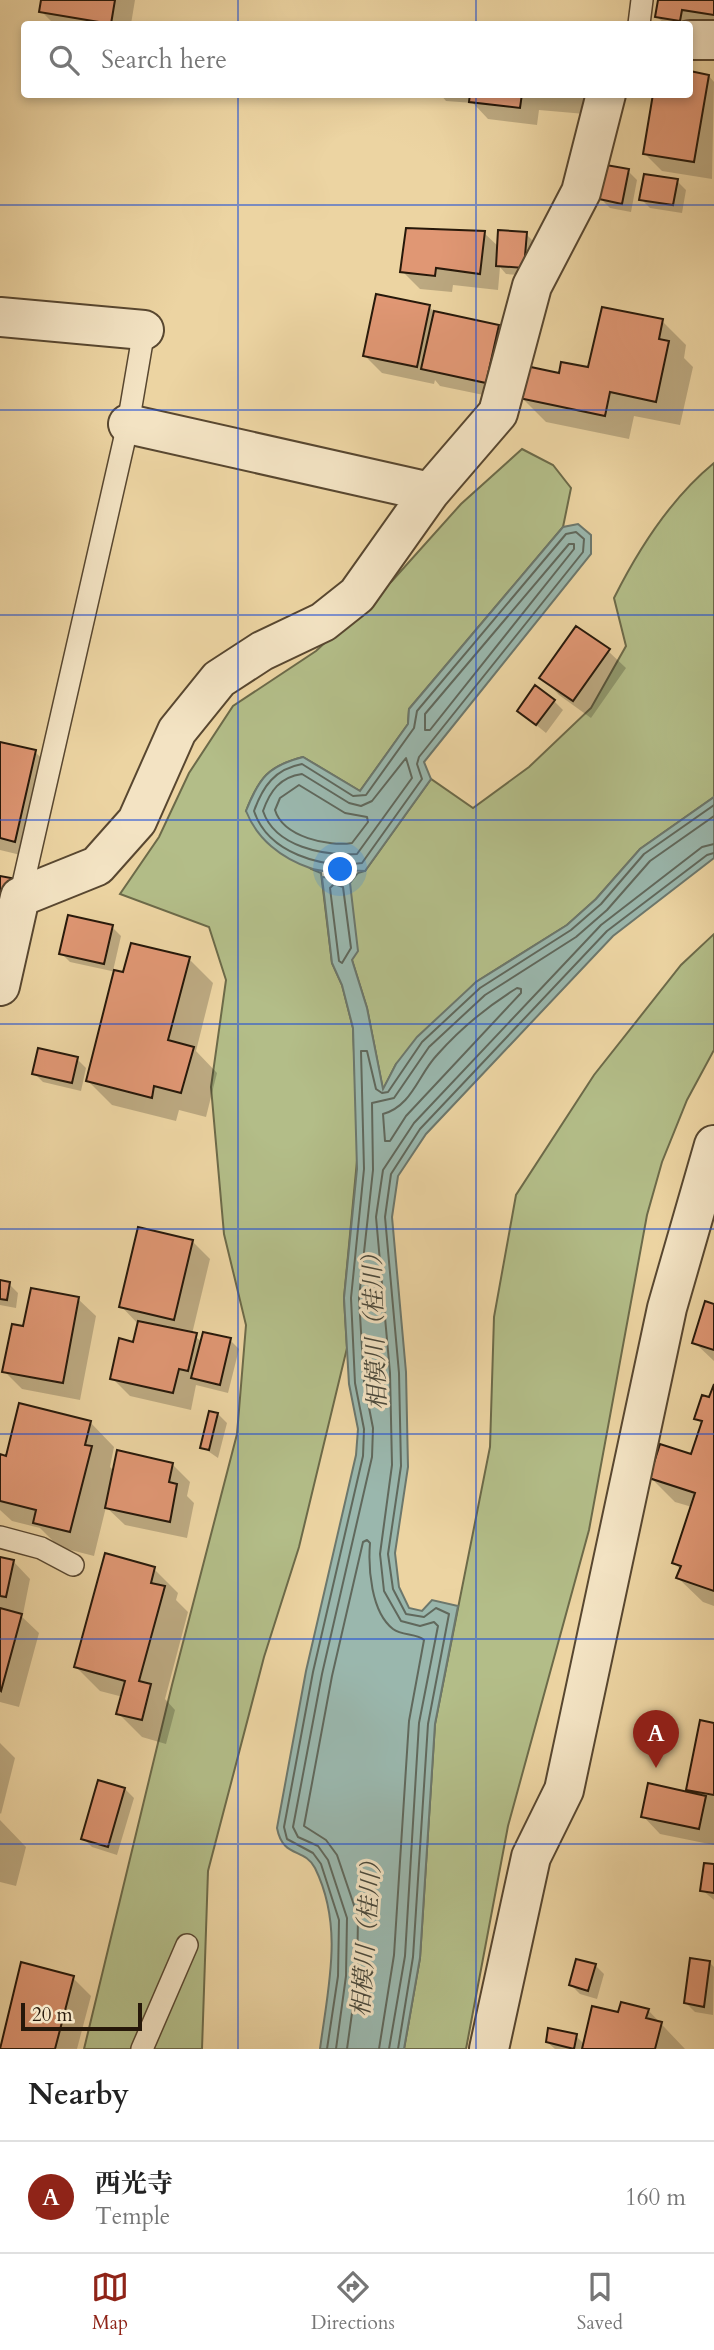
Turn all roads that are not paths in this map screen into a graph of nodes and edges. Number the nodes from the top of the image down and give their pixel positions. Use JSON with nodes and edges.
{"nodes":[{"id":1,"x":642,"y":0,"type":"edge"},
{"id":2,"x":639,"y":21,"type":"edge"},
{"id":3,"x":693,"y":40,"type":"edge"},
{"id":4,"x":714,"y":40,"type":"edge"},
{"id":5,"x":606,"y":98,"type":"edge"},
{"id":6,"x":0,"y":317,"type":"edge"},
{"id":7,"x":144,"y":330,"type":"joint"},
{"id":8,"x":128,"y":424,"type":"junction"},
{"id":9,"x":430,"y":492,"type":"junction"},
{"id":10,"x":20,"y":897,"type":"junction"},
{"id":11,"x":0,"y":986,"type":"edge"},
{"id":12,"x":714,"y":1145,"type":"edge"},
{"id":13,"x":708,"y":1189,"type":"edge"},
{"id":14,"x":0,"y":1537,"type":"edge"},
{"id":15,"x":73,"y":1565,"type":"dead end"},
{"id":16,"x":187,"y":1945,"type":"dead end"},
{"id":17,"x":142,"y":2049,"type":"edge"},
{"id":18,"x":489,"y":2049,"type":"edge"}],
"edges":[{"from":1,"to":2,"type":"lane"},
{"from":3,"to":4,"type":"street"},
{"from":5,"to":9,"type":"street"},
{"from":6,"to":7,"type":"street"},
{"from":7,"to":8,"type":"lane"},
{"from":8,"to":9,"type":"street"},
{"from":8,"to":10,"type":"lane"},
{"from":9,"to":10,"type":"street"},
{"from":10,"to":11,"type":"street"},
{"from":12,"to":13,"type":"street"},
{"from":13,"to":18,"type":"street"},
{"from":14,"to":15,"type":"lane"},
{"from":16,"to":17,"type":"lane"}]}
